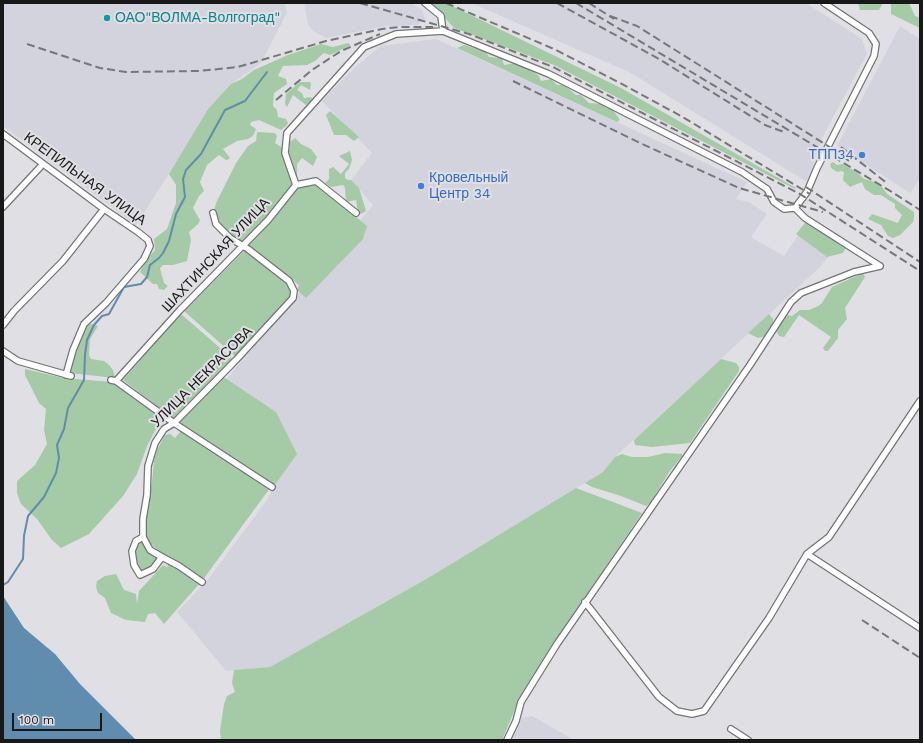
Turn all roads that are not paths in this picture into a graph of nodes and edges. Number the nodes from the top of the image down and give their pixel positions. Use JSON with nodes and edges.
{"nodes":[{"id":1,"x":425,"y":3,"type":"edge"},
{"id":2,"x":824,"y":3,"type":"edge"},
{"id":3,"x":443,"y":32,"type":"junction"},
{"id":4,"x":3,"y":134,"type":"edge"},
{"id":5,"x":44,"y":164,"type":"junction"},
{"id":6,"x":296,"y":185,"type":"junction"},
{"id":7,"x":3,"y":207,"type":"edge"},
{"id":8,"x":795,"y":208,"type":"junction"},
{"id":9,"x":104,"y":209,"type":"junction"},
{"id":10,"x":213,"y":213,"type":"dead end"},
{"id":11,"x":356,"y":213,"type":"dead end"},
{"id":12,"x":242,"y":246,"type":"junction"},
{"id":13,"x":3,"y":325,"type":"edge"},
{"id":14,"x":3,"y":350,"type":"edge"},
{"id":15,"x":920,"y":402,"type":"edge"},
{"id":16,"x":174,"y":423,"type":"junction"},
{"id":17,"x":272,"y":487,"type":"dead end"},
{"id":18,"x":143,"y":537,"type":"junction"},
{"id":19,"x":807,"y":554,"type":"junction"},
{"id":20,"x":162,"y":558,"type":"junction"},
{"id":21,"x":202,"y":582,"type":"dead end"},
{"id":22,"x":585,"y":602,"type":"junction"},
{"id":23,"x":920,"y":628,"type":"edge"},
{"id":24,"x":731,"y":729,"type":"dead end"},
{"id":25,"x":507,"y":740,"type":"edge"},
{"id":26,"x":748,"y":740,"type":"edge"}],
"edges":[{"from":1,"to":3,"type":"street"},
{"from":2,"to":8,"type":"street"},
{"from":3,"to":6,"type":"street"},
{"from":3,"to":8,"type":"street"},
{"from":4,"to":5,"type":"street","name":"КРЕПИЛЬНАЯ УЛИЦА"},
{"from":5,"to":7,"type":"street"},
{"from":5,"to":9,"type":"street","name":"КРЕПИЛЬНАЯ УЛИЦА"},
{"from":6,"to":11,"type":"street"},
{"from":6,"to":12,"type":"street","name":"ШАХТИНСКАЯ УЛИЦА"},
{"from":8,"to":22,"type":"street"},
{"from":9,"to":13,"type":"street"},
{"from":9,"to":14,"type":"street","name":"КРЕПИЛЬНАЯ УЛИЦА"},
{"from":10,"to":12,"type":"street"},
{"from":12,"to":16,"type":"street","name":"УЛИЦА НЕКРАСОВА"},
{"from":12,"to":16,"type":"street","name":"ШАХТИНСКАЯ УЛИЦА"},
{"from":15,"to":19,"type":"street"},
{"from":16,"to":17,"type":"street"},
{"from":16,"to":18,"type":"street","name":"УЛИЦА НЕКРАСОВА"},
{"from":18,"to":20,"type":"street"},
{"from":18,"to":20,"type":"street"},
{"from":19,"to":22,"type":"street"},
{"from":19,"to":23,"type":"street"},
{"from":20,"to":21,"type":"street"},
{"from":22,"to":25,"type":"street"},
{"from":24,"to":26,"type":"street"}]}
